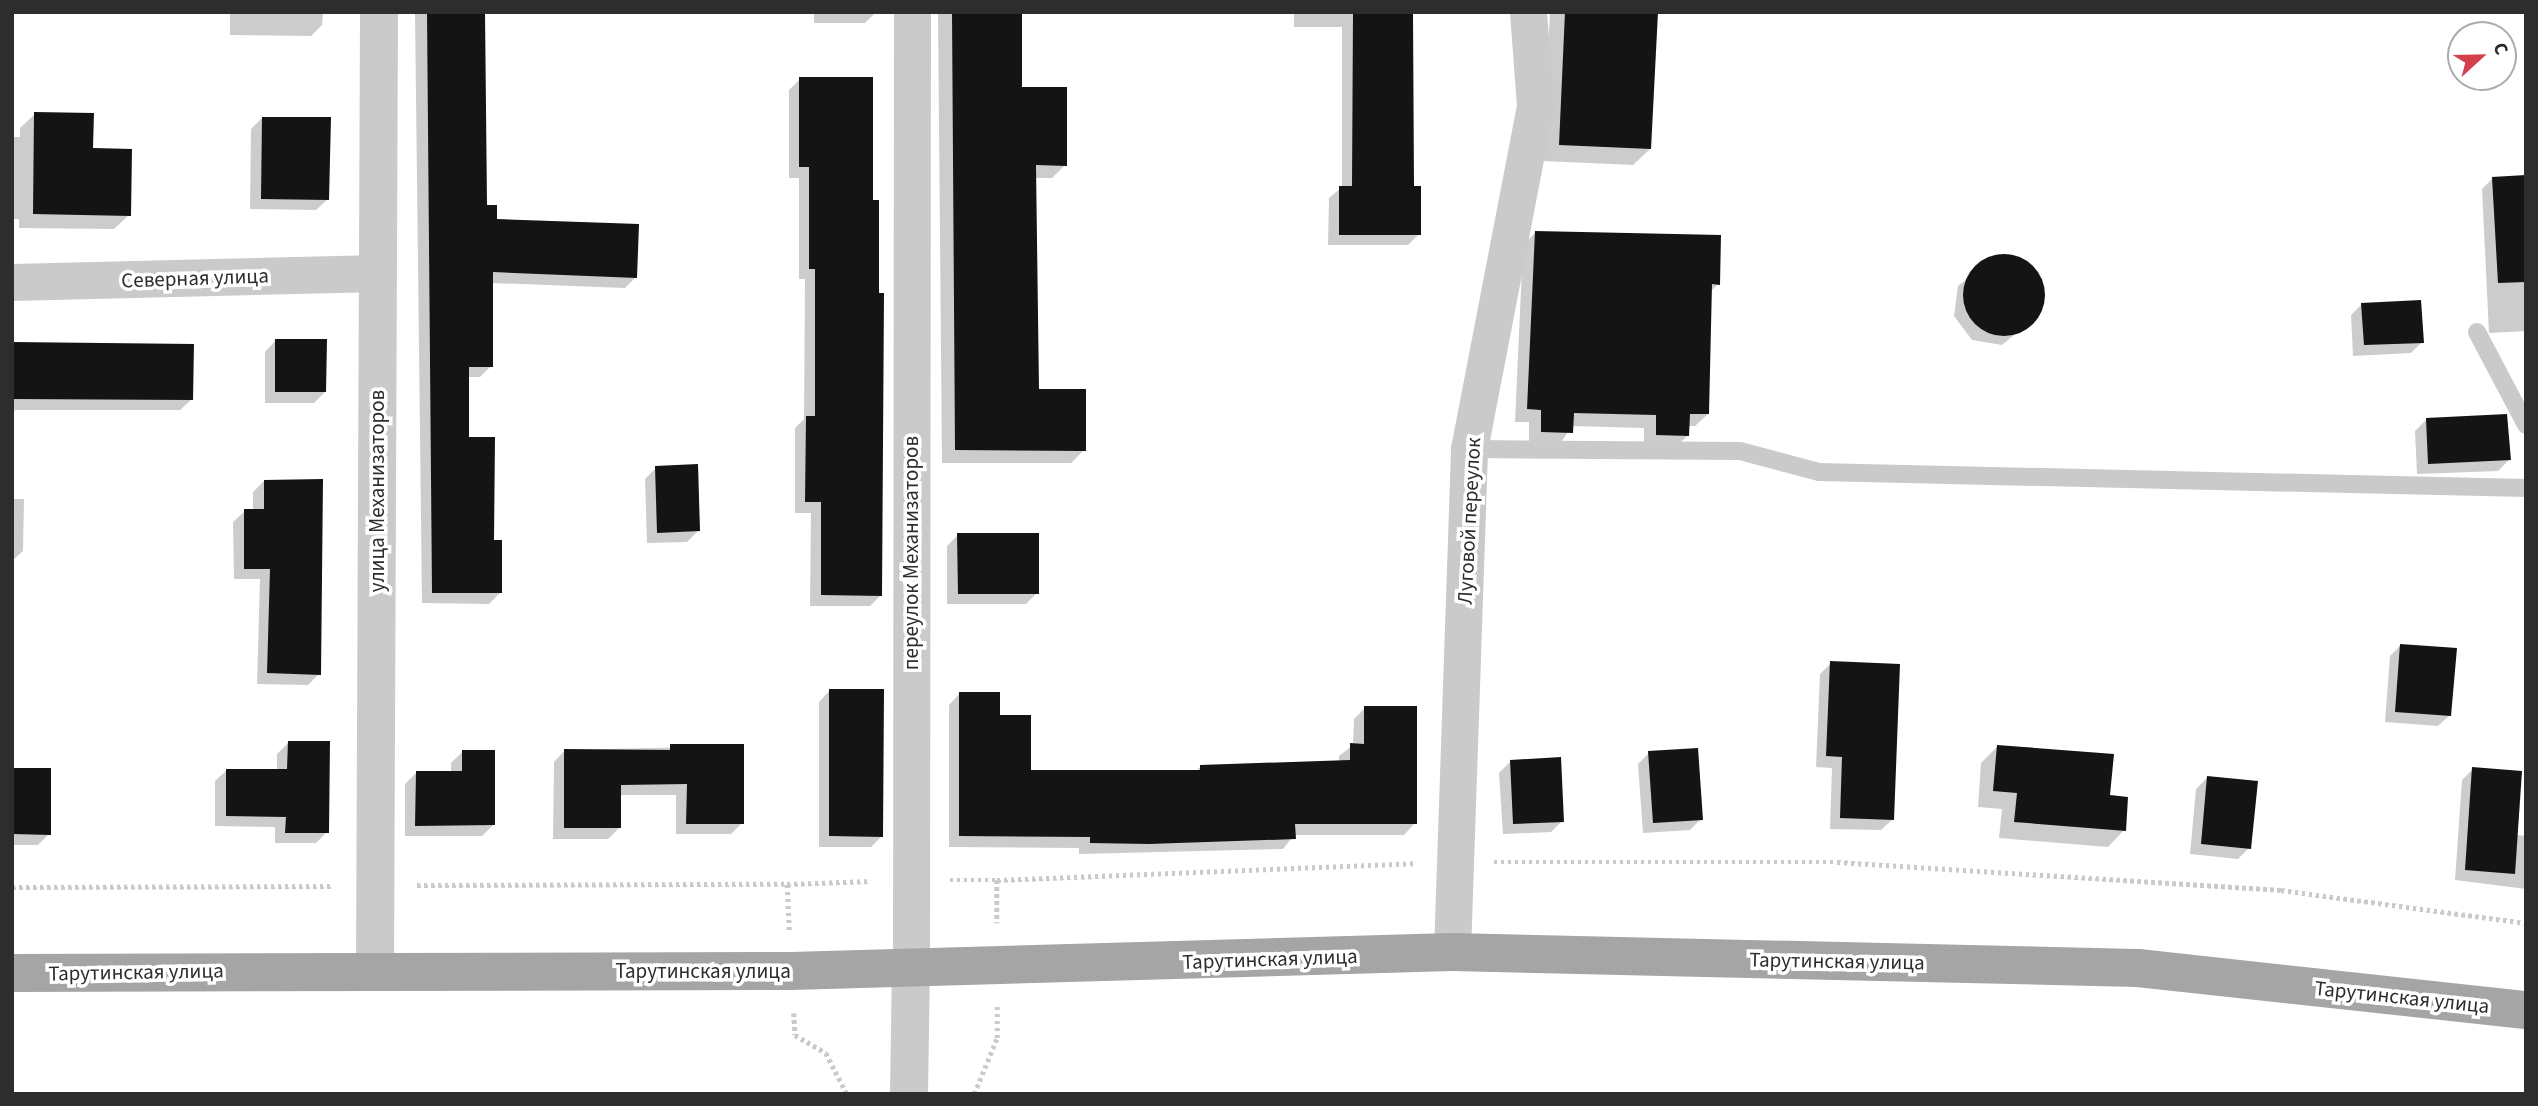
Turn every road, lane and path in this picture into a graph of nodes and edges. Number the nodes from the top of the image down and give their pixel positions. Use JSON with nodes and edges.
{"nodes":[{"id":1,"x":379,"y":12,"type":"edge"},
{"id":2,"x":912,"y":12,"type":"edge"},
{"id":3,"x":1528,"y":12,"type":"edge"},
{"id":4,"x":378,"y":273,"type":"junction"},
{"id":5,"x":12,"y":282,"type":"edge"},
{"id":6,"x":2477,"y":332,"type":"dead end"},
{"id":7,"x":2526,"y":425,"type":"edge"},
{"id":8,"x":1469,"y":449,"type":"junction"},
{"id":9,"x":2526,"y":488,"type":"edge"},
{"id":10,"x":1455,"y":862,"type":"junction"},
{"id":11,"x":996,"y":880,"type":"dead end"},
{"id":12,"x":2526,"y":923,"type":"edge"},
{"id":13,"x":1452,"y":952,"type":"junction"},
{"id":14,"x":911,"y":966,"type":"junction"},
{"id":15,"x":375,"y":970,"type":"junction"},
{"id":16,"x":12,"y":973,"type":"edge"},
{"id":17,"x":2526,"y":1010,"type":"edge"},
{"id":18,"x":909,"y":1094,"type":"edge"}],
"edges":[{"from":1,"to":4,"type":"street","name":"улица Механизаторов"},
{"from":2,"to":14,"type":"street","name":"переулок Механизаторов"},
{"from":3,"to":8,"type":"street","name":"Луговой переулок"},
{"from":4,"to":5,"type":"street","name":"Северная улица"},
{"from":4,"to":15,"type":"street","name":"улица Механизаторов"},
{"from":6,"to":7,"type":"lane"},
{"from":8,"to":9,"type":"lane"},
{"from":8,"to":10,"type":"street","name":"Луговой переулок"},
{"from":10,"to":11,"type":"path"},
{"from":10,"to":12,"type":"path"},
{"from":10,"to":13,"type":"street","name":"Луговой переулок"},
{"from":13,"to":14,"type":"main road","name":"Тарутинская улица"},
{"from":13,"to":17,"type":"main road","name":"Тарутинская улица"},
{"from":14,"to":15,"type":"main road","name":"Тарутинская улица"},
{"from":14,"to":18,"type":"street","name":"переулок Механизаторов"},
{"from":15,"to":16,"type":"main road","name":"Тарутинская улица"}]}
